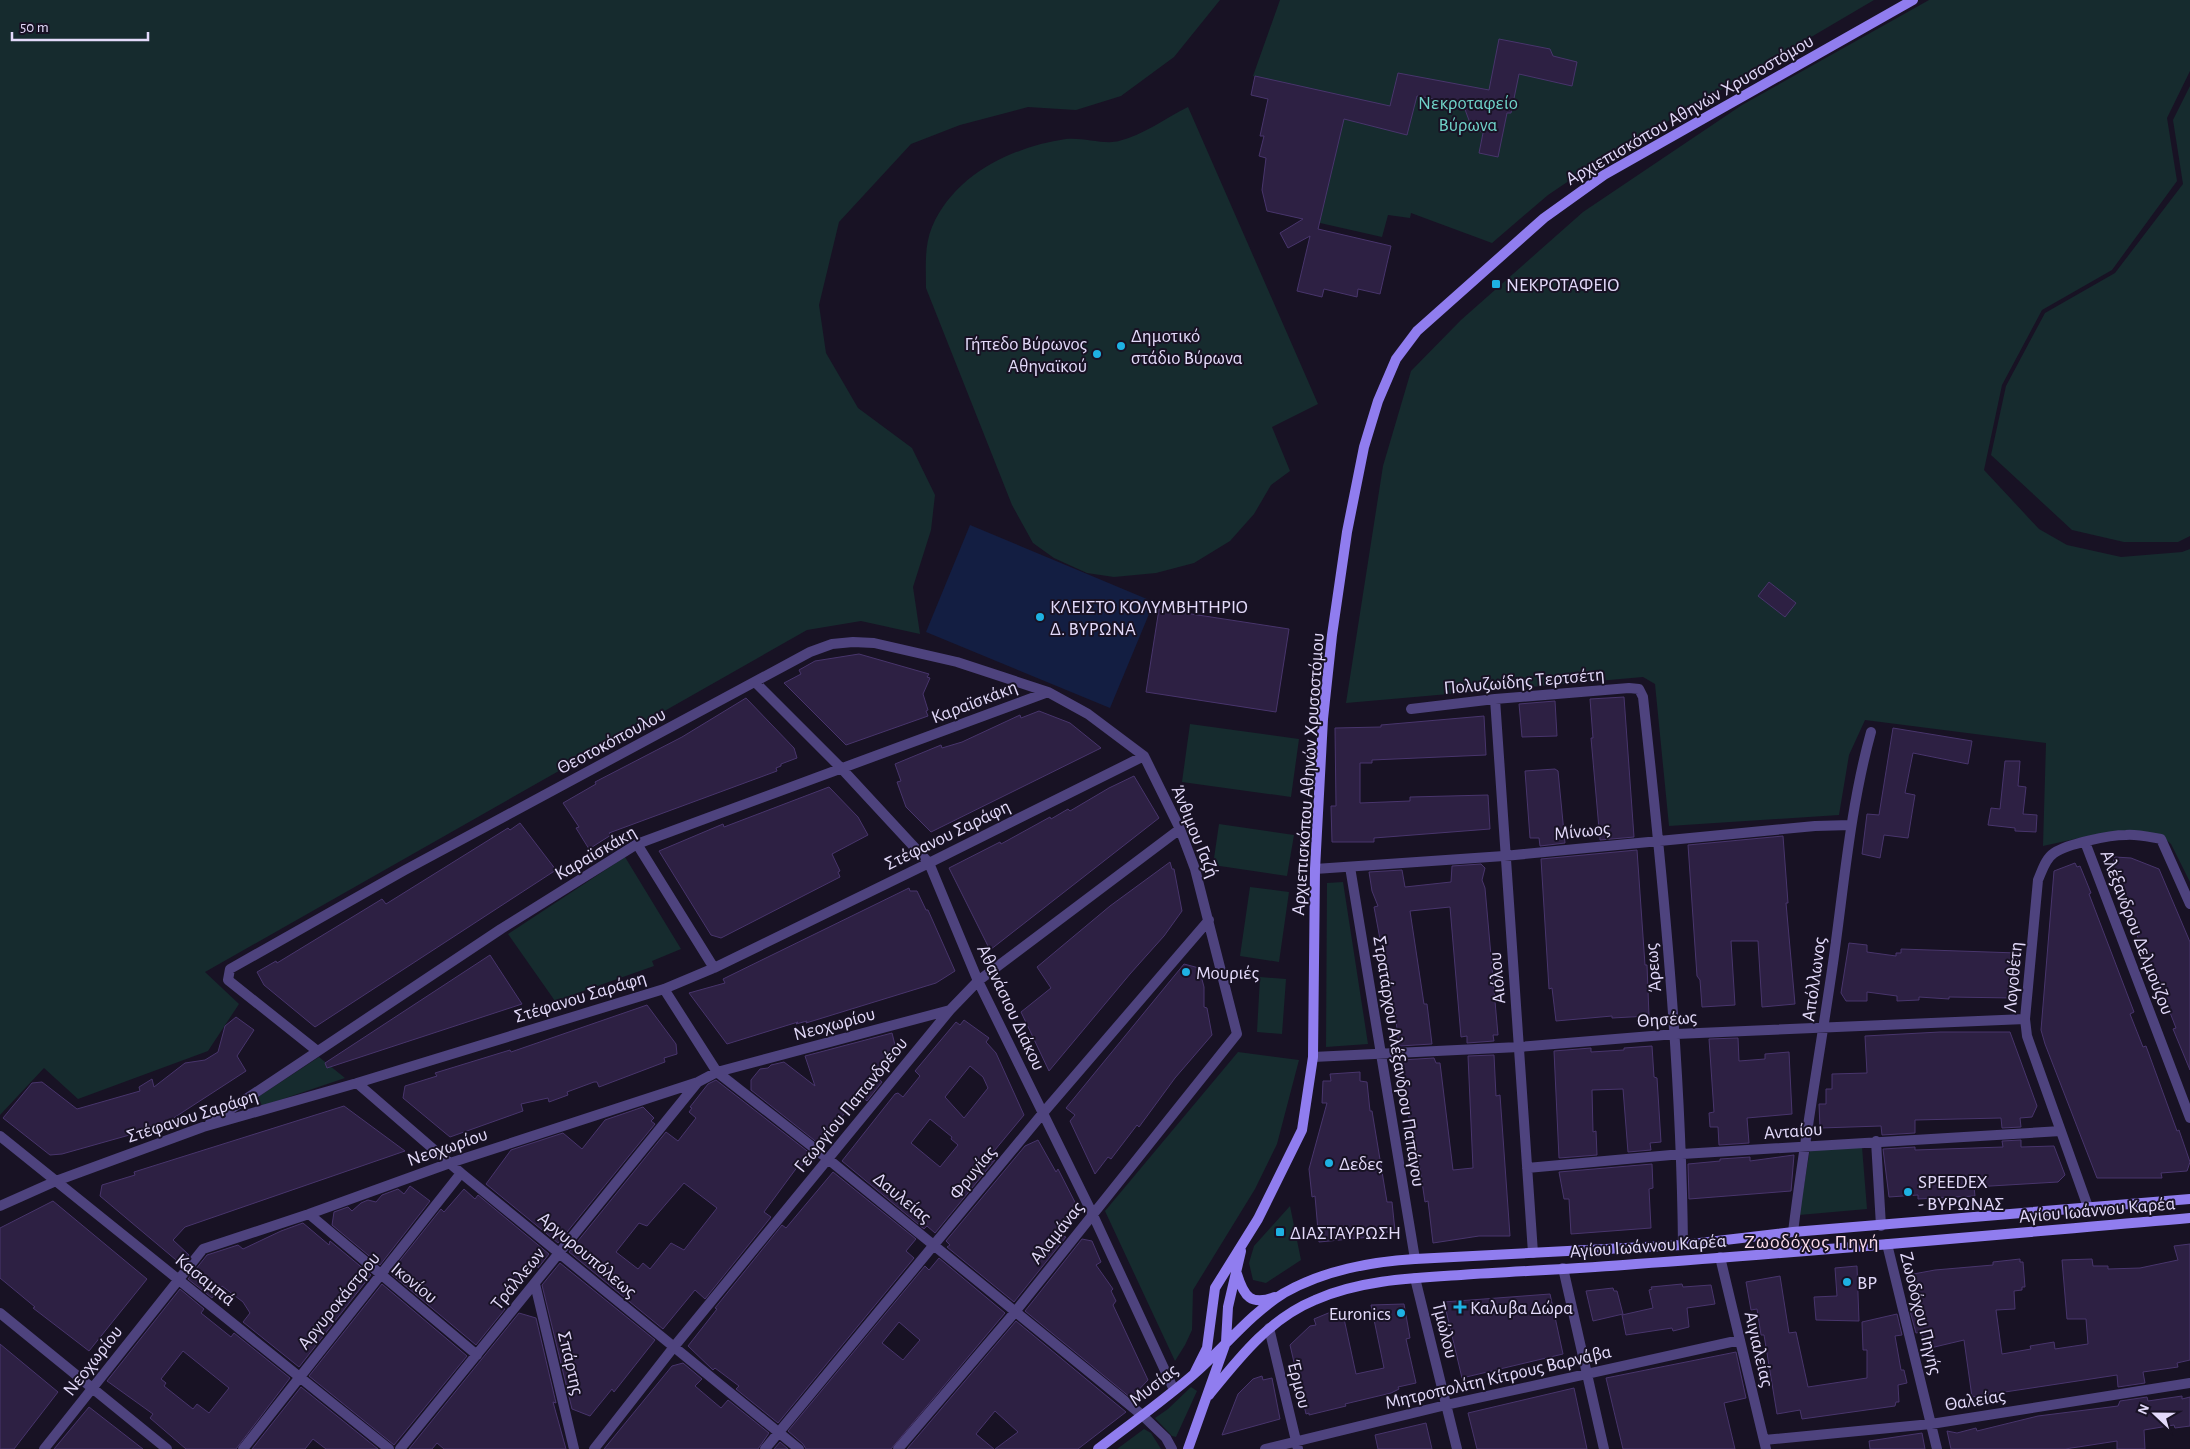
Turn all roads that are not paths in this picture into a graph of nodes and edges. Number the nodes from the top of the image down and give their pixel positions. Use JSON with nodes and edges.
{"nodes":[{"id":1,"x":1913,"y":0,"type":"edge"},
{"id":2,"x":756,"y":683,"type":"junction"},
{"id":3,"x":1639,"y":689,"type":"joint"},
{"id":4,"x":1048,"y":692,"type":"junction"},
{"id":5,"x":1495,"y":699,"type":"junction"},
{"id":6,"x":1411,"y":710,"type":"dead end"},
{"id":7,"x":1871,"y":732,"type":"dead end"},
{"id":8,"x":1144,"y":756,"type":"junction"},
{"id":9,"x":842,"y":769,"type":"junction"},
{"id":10,"x":1851,"y":825,"type":"junction"},
{"id":11,"x":1180,"y":829,"type":"junction"},
{"id":12,"x":1658,"y":840,"type":"junction"},
{"id":13,"x":2085,"y":842,"type":"junction"},
{"id":14,"x":637,"y":844,"type":"junction"},
{"id":15,"x":1504,"y":856,"type":"junction"},
{"id":16,"x":929,"y":863,"type":"junction"},
{"id":17,"x":1350,"y":868,"type":"junction"},
{"id":18,"x":1315,"y":869,"type":"junction"},
{"id":19,"x":2190,"y":904,"type":"edge"},
{"id":20,"x":1209,"y":920,"type":"junction"},
{"id":21,"x":714,"y":968,"type":"junction"},
{"id":22,"x":978,"y":981,"type":"junction"},
{"id":23,"x":664,"y":988,"type":"junction"},
{"id":24,"x":950,"y":1010,"type":"junction"},
{"id":25,"x":2025,"y":1019,"type":"junction"},
{"id":26,"x":1823,"y":1028,"type":"junction"},
{"id":27,"x":1237,"y":1034,"type":"joint"},
{"id":28,"x":1676,"y":1034,"type":"junction"},
{"id":29,"x":1519,"y":1047,"type":"junction"},
{"id":30,"x":316,"y":1050,"type":"junction"},
{"id":31,"x":1380,"y":1055,"type":"junction"},
{"id":32,"x":1313,"y":1057,"type":"junction"},
{"id":33,"x":718,"y":1072,"type":"junction"},
{"id":34,"x":698,"y":1082,"type":"junction"},
{"id":35,"x":357,"y":1083,"type":"junction"},
{"id":36,"x":1043,"y":1113,"type":"junction"},
{"id":37,"x":2190,"y":1118,"type":"edge"},
{"id":38,"x":203,"y":1127,"type":"junction"},
{"id":39,"x":2061,"y":1131,"type":"junction"},
{"id":40,"x":0,"y":1136,"type":"edge"},
{"id":41,"x":1876,"y":1141,"type":"junction"},
{"id":42,"x":1804,"y":1147,"type":"junction"},
{"id":43,"x":1682,"y":1154,"type":"junction"},
{"id":44,"x":828,"y":1159,"type":"junction"},
{"id":45,"x":450,"y":1163,"type":"junction"},
{"id":46,"x":1527,"y":1168,"type":"junction"},
{"id":47,"x":461,"y":1173,"type":"junction"},
{"id":48,"x":56,"y":1181,"type":"junction"},
{"id":49,"x":2190,"y":1198,"type":"edge"},
{"id":50,"x":0,"y":1206,"type":"edge"},
{"id":51,"x":2088,"y":1207,"type":"junction"},
{"id":52,"x":309,"y":1214,"type":"junction"},
{"id":53,"x":1093,"y":1216,"type":"junction"},
{"id":54,"x":2190,"y":1218,"type":"edge"},
{"id":55,"x":1881,"y":1226,"type":"junction"},
{"id":56,"x":1793,"y":1232,"type":"junction"},
{"id":57,"x":1888,"y":1244,"type":"junction"},
{"id":58,"x":934,"y":1245,"type":"junction"},
{"id":59,"x":1683,"y":1245,"type":"junction"},
{"id":60,"x":1242,"y":1247,"type":"junction"},
{"id":61,"x":560,"y":1253,"type":"junction"},
{"id":62,"x":1533,"y":1253,"type":"junction"},
{"id":63,"x":1720,"y":1257,"type":"junction"},
{"id":64,"x":1416,"y":1259,"type":"junction"},
{"id":65,"x":1563,"y":1268,"type":"junction"},
{"id":66,"x":1237,"y":1274,"type":"junction"},
{"id":67,"x":380,"y":1275,"type":"junction"},
{"id":68,"x":1415,"y":1278,"type":"junction"},
{"id":69,"x":178,"y":1279,"type":"junction"},
{"id":70,"x":535,"y":1284,"type":"junction"},
{"id":71,"x":1283,"y":1294,"type":"junction"},
{"id":72,"x":1015,"y":1312,"type":"junction"},
{"id":73,"x":0,"y":1313,"type":"edge"},
{"id":74,"x":1269,"y":1328,"type":"junction"},
{"id":75,"x":1740,"y":1340,"type":"junction"},
{"id":76,"x":1226,"y":1342,"type":"junction"},
{"id":77,"x":673,"y":1348,"type":"junction"},
{"id":78,"x":477,"y":1355,"type":"junction"},
{"id":79,"x":1194,"y":1374,"type":"junction"},
{"id":80,"x":1586,"y":1374,"type":"junction"},
{"id":81,"x":299,"y":1376,"type":"junction"},
{"id":82,"x":2190,"y":1383,"type":"edge"},
{"id":83,"x":92,"y":1389,"type":"junction"},
{"id":84,"x":1174,"y":1390,"type":"junction"},
{"id":85,"x":1209,"y":1395,"type":"junction"},
{"id":86,"x":1446,"y":1405,"type":"junction"},
{"id":87,"x":1142,"y":1415,"type":"junction"},
{"id":88,"x":1931,"y":1424,"type":"junction"},
{"id":89,"x":779,"y":1433,"type":"junction"},
{"id":90,"x":1297,"y":1445,"type":"edge"},
{"id":91,"x":1765,"y":1445,"type":"edge"},
{"id":92,"x":44,"y":1449,"type":"edge"},
{"id":93,"x":167,"y":1449,"type":"edge"},
{"id":94,"x":243,"y":1449,"type":"edge"},
{"id":95,"x":389,"y":1449,"type":"edge"},
{"id":96,"x":400,"y":1449,"type":"edge"},
{"id":97,"x":574,"y":1449,"type":"edge"},
{"id":98,"x":594,"y":1449,"type":"edge"},
{"id":99,"x":766,"y":1449,"type":"edge"},
{"id":100,"x":799,"y":1449,"type":"edge"},
{"id":101,"x":898,"y":1449,"type":"edge"},
{"id":102,"x":1098,"y":1449,"type":"edge"},
{"id":103,"x":1172,"y":1449,"type":"edge"},
{"id":104,"x":1188,"y":1449,"type":"edge"},
{"id":105,"x":1265,"y":1449,"type":"edge"},
{"id":106,"x":1457,"y":1449,"type":"edge"},
{"id":107,"x":1604,"y":1449,"type":"edge"},
{"id":108,"x":1937,"y":1449,"type":"edge"}],
"edges":[{"from":1,"to":18,"type":"street","name":"Αρχιεπισκόπου Αθηνών Χρυσοστόμου"},
{"from":2,"to":4,"type":"street","name":"Θεοτοκόπουλου"},
{"from":2,"to":9,"type":"street","name":"Αθανάσιου Διάκου"},
{"from":2,"to":30,"type":"street","name":"Θεοτοκόπουλου"},
{"from":3,"to":5,"type":"street","name":"Πολυζωίδης Τερτσέτη"},
{"from":3,"to":12,"type":"street","name":"Άρεως"},
{"from":4,"to":8,"type":"street","name":"Άνθιμου Γαζή"},
{"from":4,"to":9,"type":"street","name":"Καραϊσκάκη"},
{"from":5,"to":6,"type":"street","name":"Πολυζωίδης Τερτσέτη"},
{"from":5,"to":15,"type":"street","name":"Αιόλου"},
{"from":7,"to":10,"type":"street","name":"Απόλλωνος"},
{"from":8,"to":11,"type":"street","name":"Άνθιμου Γαζή"},
{"from":8,"to":16,"type":"street","name":"Στέφανου Σαράφη"},
{"from":9,"to":14,"type":"street","name":"Καραϊσκάκη"},
{"from":9,"to":16,"type":"street","name":"Αθανάσιου Διάκου"},
{"from":10,"to":12,"type":"street","name":"Μίνωος"},
{"from":10,"to":26,"type":"street","name":"Απόλλωνος"},
{"from":11,"to":20,"type":"street","name":"Άνθιμου Γαζή"},
{"from":11,"to":22,"type":"street","name":"Γεωργίου Παπανδρέου"},
{"from":12,"to":15,"type":"street","name":"Μίνωος"},
{"from":12,"to":28,"type":"street","name":"Άρεως"},
{"from":13,"to":19,"type":"street","name":"Λογοθέτη"},
{"from":13,"to":25,"type":"street","name":"Λογοθέτη"},
{"from":13,"to":37,"type":"street","name":"Αλέξανδρου Δελμούζου"},
{"from":14,"to":21,"type":"street"},
{"from":14,"to":30,"type":"street","name":"Καραϊσκάκη"},
{"from":15,"to":17,"type":"street","name":"Μίνωος"},
{"from":15,"to":29,"type":"street","name":"Αιόλου"},
{"from":16,"to":21,"type":"street","name":"Στέφανου Σαράφη"},
{"from":16,"to":22,"type":"street","name":"Αθανάσιου Διάκου"},
{"from":17,"to":18,"type":"street","name":"Μίνωος"},
{"from":17,"to":31,"type":"street","name":"Στρατάρχου Αλέξανδρου Παπάγου"},
{"from":18,"to":32,"type":"street","name":"Αρχιεπισκόπου Αθηνών Χρυσοστόμου"},
{"from":20,"to":27,"type":"street","name":"Άνθιμου Γαζή"},
{"from":20,"to":36,"type":"street","name":"Φρυγίας"},
{"from":21,"to":23,"type":"street","name":"Στέφανου Σαράφη"},
{"from":22,"to":24,"type":"street","name":"Γεωργίου Παπανδρέου"},
{"from":22,"to":36,"type":"street","name":"Αθανάσιου Διάκου"},
{"from":23,"to":33,"type":"street","name":"Δαυλείας"},
{"from":23,"to":35,"type":"street","name":"Στέφανου Σαράφη"},
{"from":24,"to":33,"type":"street","name":"Νεοχωρίου"},
{"from":24,"to":44,"type":"street","name":"Γεωργίου Παπανδρέου"},
{"from":25,"to":26,"type":"street","name":"Θησέως"},
{"from":25,"to":39,"type":"street","name":"Λογοθέτη"},
{"from":26,"to":28,"type":"street","name":"Θησέως"},
{"from":26,"to":42,"type":"street","name":"Απόλλωνος"},
{"from":27,"to":53,"type":"street","name":"Αλαμάνας"},
{"from":28,"to":29,"type":"street","name":"Θησέως"},
{"from":28,"to":43,"type":"street","name":"Άρεως"},
{"from":29,"to":31,"type":"street","name":"Θησέως"},
{"from":29,"to":46,"type":"street","name":"Αιόλου"},
{"from":30,"to":38,"type":"street","name":"Καραϊσκάκη"},
{"from":31,"to":32,"type":"street","name":"Θησέως"},
{"from":31,"to":64,"type":"street","name":"Στρατάρχου Αλέξανδρου Παπάγου"},
{"from":32,"to":60,"type":"street","name":"Αρχιεπισκόπου Αθηνών Χρυσοστόμου"},
{"from":33,"to":34,"type":"street","name":"Νεοχωρίου"},
{"from":33,"to":44,"type":"street","name":"Δαυλείας"},
{"from":34,"to":45,"type":"street","name":"Νεοχωρίου"},
{"from":34,"to":61,"type":"street","name":"Τράλλεων"},
{"from":35,"to":38,"type":"street","name":"Στέφανου Σαράφη"},
{"from":35,"to":45,"type":"street","name":"Αργυρουπόλεως"},
{"from":36,"to":53,"type":"street","name":"Αθανάσιου Διάκου"},
{"from":36,"to":58,"type":"street","name":"Φρυγίας"},
{"from":38,"to":48,"type":"street","name":"Στέφανου Σαράφη"},
{"from":39,"to":41,"type":"street","name":"Ανταίου"},
{"from":39,"to":51,"type":"street","name":"Λογοθέτη"},
{"from":40,"to":48,"type":"street","name":"Κασαμπά"},
{"from":41,"to":42,"type":"street","name":"Ανταίου"},
{"from":41,"to":55,"type":"street"},
{"from":42,"to":43,"type":"street","name":"Ανταίου"},
{"from":42,"to":56,"type":"street","name":"Απόλλωνος"},
{"from":43,"to":46,"type":"street","name":"Ανταίου"},
{"from":43,"to":59,"type":"street","name":"Άρεως"},
{"from":44,"to":58,"type":"street","name":"Δαυλείας"},
{"from":44,"to":77,"type":"street","name":"Γεωργίου Παπανδρέου"},
{"from":45,"to":47,"type":"street","name":"Αργυρουπόλεως"},
{"from":45,"to":52,"type":"street","name":"Νεοχωρίου"},
{"from":46,"to":62,"type":"street","name":"Αιόλου"},
{"from":47,"to":61,"type":"street","name":"Αργυρουπόλεως"},
{"from":47,"to":67,"type":"street","name":"Αργυροκάστρου"},
{"from":48,"to":50,"type":"street","name":"Στέφανου Σαράφη"},
{"from":48,"to":69,"type":"street","name":"Κασαμπά"},
{"from":49,"to":51,"type":"street","name":"Αγίου Ιωάννου Καρέα"},
{"from":51,"to":55,"type":"street","name":"Αγίου Ιωάννου Καρέα"},
{"from":52,"to":67,"type":"street","name":"Ικονίου"},
{"from":52,"to":69,"type":"street","name":"Νεοχωρίου"},
{"from":53,"to":72,"type":"street","name":"Αλαμάνας"},
{"from":53,"to":84,"type":"street","name":"Αθανάσιου Διάκου"},
{"from":54,"to":57,"type":"street","name":"Αγίου Ιωάννου Καρέα"},
{"from":55,"to":56,"type":"street","name":"Αγίου Ιωάννου Καρέα"},
{"from":56,"to":59,"type":"street","name":"Αγίου Ιωάννου Καρέα"},
{"from":57,"to":63,"type":"street","name":"Αγίου Ιωάννου Καρέα"},
{"from":57,"to":88,"type":"street","name":"Ζωοδόχου Πηγής"},
{"from":58,"to":72,"type":"street","name":"Δαυλείας"},
{"from":58,"to":89,"type":"street","name":"Φρυγίας"},
{"from":59,"to":62,"type":"street","name":"Αγίου Ιωάννου Καρέα"},
{"from":60,"to":66,"type":"street","name":"Αρχιεπισκόπου Αθηνών Χρυσοστόμου"},
{"from":60,"to":79,"type":"street","name":"Αρχιεπισκόπου Αθηνών Χρυσοστόμου"},
{"from":61,"to":70,"type":"street","name":"Τράλλεων"},
{"from":61,"to":77,"type":"street","name":"Αργυρουπόλεως"},
{"from":62,"to":64,"type":"street","name":"Αγίου Ιωάννου Καρέα"},
{"from":63,"to":65,"type":"street","name":"Αγίου Ιωάννου Καρέα"},
{"from":63,"to":75,"type":"street","name":"Αιγιαλείας"},
{"from":64,"to":71,"type":"street","name":"Αγίου Ιωάννου Καρέα"},
{"from":65,"to":68,"type":"street","name":"Αγίου Ιωάννου Καρέα"},
{"from":65,"to":80,"type":"street"},
{"from":66,"to":71,"type":"street"},
{"from":66,"to":76,"type":"street","name":"Αρχιεπισκόπου Αθηνών Χρυσοστόμου"},
{"from":67,"to":78,"type":"street","name":"Ικονίου"},
{"from":67,"to":81,"type":"street","name":"Αργυροκάστρου"},
{"from":68,"to":74,"type":"street","name":"Αγίου Ιωάννου Καρέα"},
{"from":68,"to":86,"type":"street","name":"Τμώλου"},
{"from":69,"to":81,"type":"street","name":"Κασαμπά"},
{"from":69,"to":83,"type":"street","name":"Νεοχωρίου"},
{"from":70,"to":78,"type":"street","name":"Τράλλεων"},
{"from":70,"to":97,"type":"street","name":"Σπάρτης"},
{"from":71,"to":76,"type":"street","name":"Αγίου Ιωάννου Καρέα"},
{"from":72,"to":87,"type":"street","name":"Δαυλείας"},
{"from":72,"to":101,"type":"street","name":"Αλαμάνας"},
{"from":73,"to":83,"type":"street"},
{"from":74,"to":85,"type":"street","name":"Αγίου Ιωάννου Καρέα"},
{"from":74,"to":90,"type":"street","name":"Έρμου"},
{"from":75,"to":80,"type":"street","name":"Μητροπολίτη Κίτρους Βαρνάβα"},
{"from":75,"to":91,"type":"street","name":"Αιγιαλείας"},
{"from":76,"to":79,"type":"street","name":"Μυσίας"},
{"from":76,"to":85,"type":"street","name":"Αρχιεπισκόπου Αθηνών Χρυσοστόμου"},
{"from":77,"to":89,"type":"street","name":"Αργυρουπόλεως"},
{"from":77,"to":98,"type":"street","name":"Γεωργίου Παπανδρέου"},
{"from":78,"to":96,"type":"street","name":"Τράλλεων"},
{"from":79,"to":84,"type":"street","name":"Μυσίας"},
{"from":80,"to":86,"type":"street","name":"Μητροπολίτη Κίτρους Βαρνάβα"},
{"from":80,"to":107,"type":"street"},
{"from":81,"to":94,"type":"street","name":"Αργυροκάστρου"},
{"from":81,"to":95,"type":"street","name":"Κασαμπά"},
{"from":82,"to":88,"type":"street","name":"Θαλείας"},
{"from":83,"to":92,"type":"street","name":"Νεοχωρίου"},
{"from":83,"to":93,"type":"street"},
{"from":84,"to":87,"type":"street","name":"Μυσίας"},
{"from":85,"to":104,"type":"street","name":"Αρχιεπισκόπου Αθηνών Χρυσοστόμου"},
{"from":86,"to":90,"type":"street","name":"Μητροπολίτη Κίτρους Βαρνάβα"},
{"from":86,"to":106,"type":"street","name":"Τμώλου"},
{"from":87,"to":102,"type":"street","name":"Μυσίας"},
{"from":87,"to":103,"type":"street","name":"Δαυλείας"},
{"from":88,"to":91,"type":"street","name":"Θαλείας"},
{"from":88,"to":108,"type":"street","name":"Ζωοδόχου Πηγής"},
{"from":89,"to":99,"type":"street","name":"Φρυγίας"},
{"from":89,"to":100,"type":"street","name":"Αργυρουπόλεως"},
{"from":90,"to":105,"type":"street","name":"Μητροπολίτη Κίτρους Βαρνάβα"}]}
